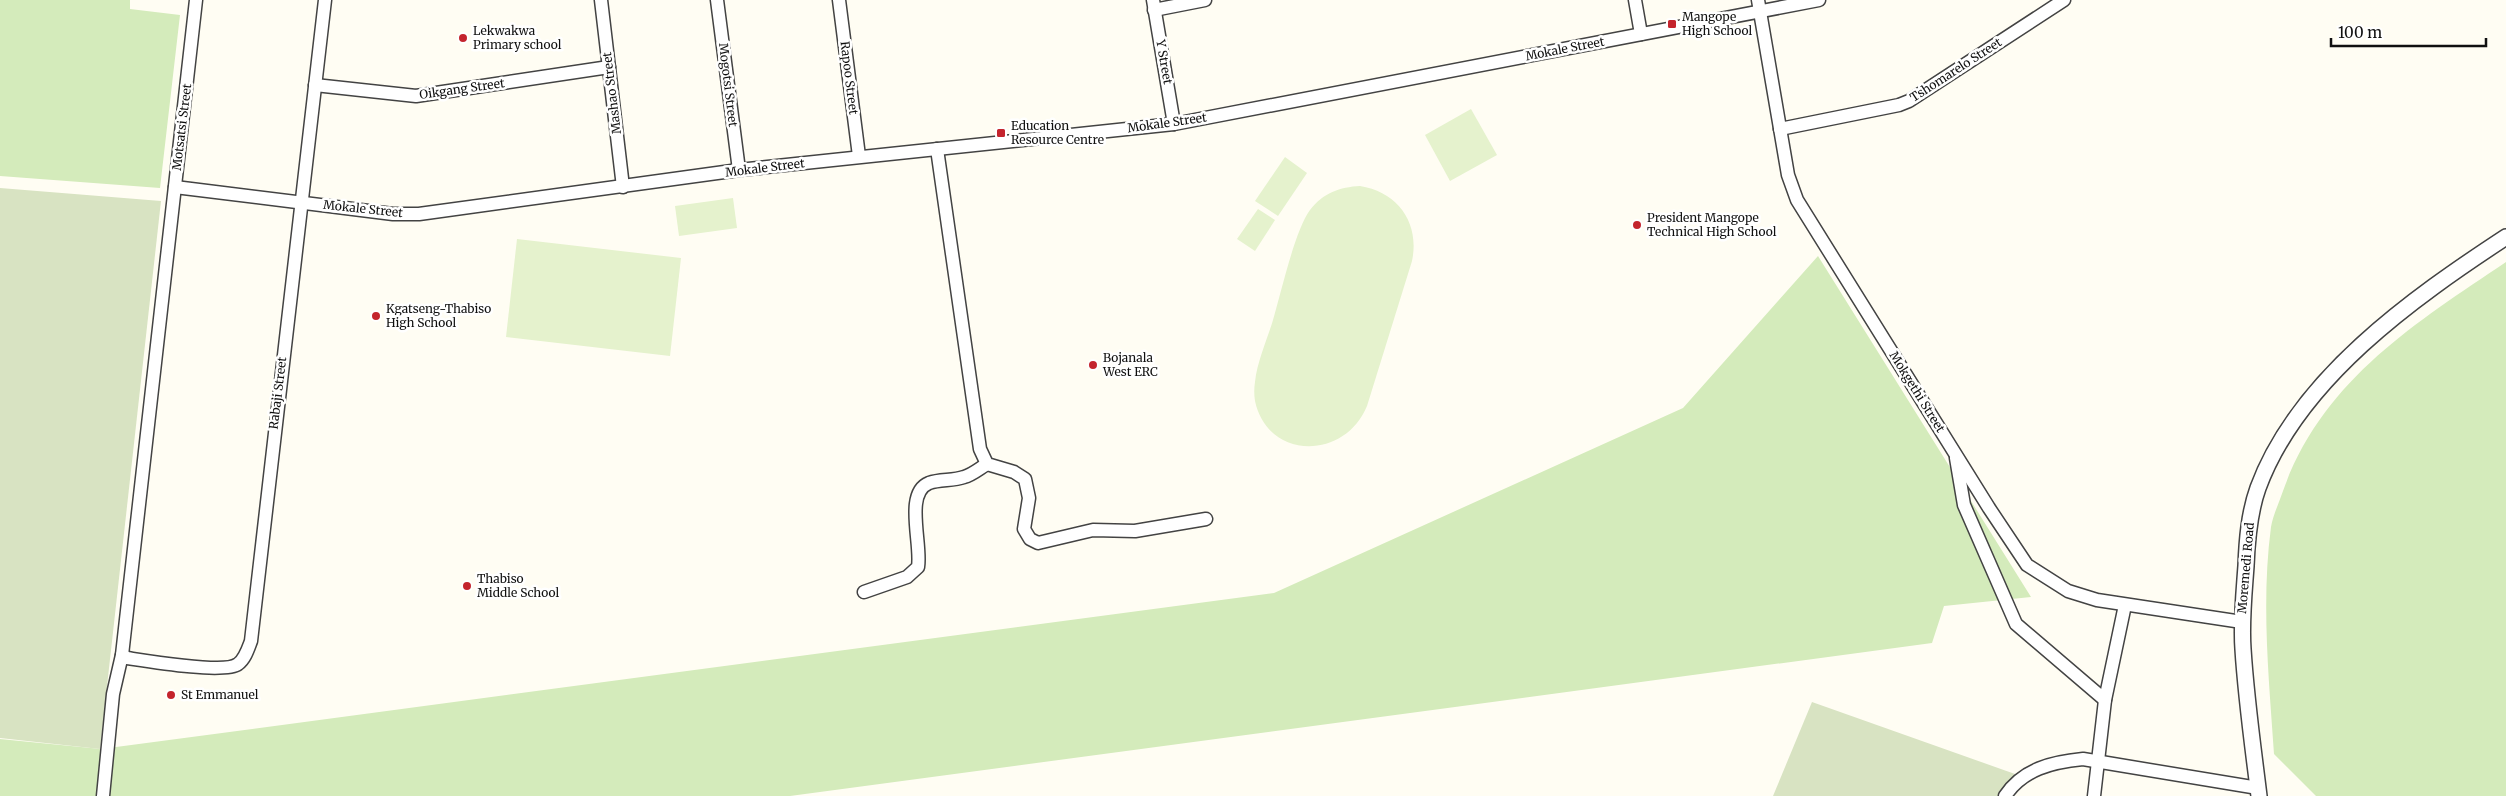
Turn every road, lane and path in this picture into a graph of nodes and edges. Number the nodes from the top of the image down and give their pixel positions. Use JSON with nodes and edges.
{"nodes":[{"id":1,"x":196,"y":0,"type":"edge"},
{"id":2,"x":325,"y":0,"type":"edge"},
{"id":3,"x":601,"y":0,"type":"edge"},
{"id":4,"x":717,"y":0,"type":"edge"},
{"id":5,"x":839,"y":0,"type":"edge"},
{"id":6,"x":1205,"y":0,"type":"edge"},
{"id":7,"x":1635,"y":0,"type":"edge"},
{"id":8,"x":1819,"y":0,"type":"edge"},
{"id":9,"x":2064,"y":0,"type":"edge"},
{"id":10,"x":1154,"y":5,"type":"edge"},
{"id":11,"x":1759,"y":5,"type":"edge"},
{"id":12,"x":1641,"y":34,"type":"junction"},
{"id":13,"x":609,"y":67,"type":"junction"},
{"id":14,"x":315,"y":85,"type":"junction"},
{"id":15,"x":1174,"y":124,"type":"junction"},
{"id":16,"x":1780,"y":129,"type":"junction"},
{"id":17,"x":936,"y":149,"type":"junction"},
{"id":18,"x":859,"y":156,"type":"junction"},
{"id":19,"x":739,"y":170,"type":"junction"},
{"id":20,"x":175,"y":187,"type":"junction"},
{"id":21,"x":623,"y":187,"type":"junction"},
{"id":22,"x":300,"y":202,"type":"junction"},
{"id":23,"x":2506,"y":237,"type":"edge"},
{"id":24,"x":1955,"y":454,"type":"junction"},
{"id":25,"x":987,"y":464,"type":"junction"},
{"id":26,"x":1206,"y":519,"type":"dead end"},
{"id":27,"x":864,"y":592,"type":"dead end"},
{"id":28,"x":2125,"y":605,"type":"junction"},
{"id":29,"x":2242,"y":622,"type":"junction"},
{"id":30,"x":122,"y":655,"type":"junction"},
{"id":31,"x":2105,"y":700,"type":"junction"},
{"id":32,"x":2098,"y":760,"type":"junction"},
{"id":33,"x":2259,"y":792,"type":"edge"},
{"id":34,"x":103,"y":796,"type":"edge"},
{"id":35,"x":2005,"y":796,"type":"edge"},
{"id":36,"x":2094,"y":796,"type":"edge"}],
"edges":[{"from":1,"to":20,"type":"street","name":"Motsatsi Street"},
{"from":2,"to":14,"type":"street","name":"Rabaji Street"},
{"from":3,"to":13,"type":"street","name":"Mashao Street"},
{"from":4,"to":19,"type":"street","name":"Mogotsi Street"},
{"from":5,"to":18,"type":"street","name":"Rapoo Street"},
{"from":6,"to":10,"type":"street"},
{"from":7,"to":12,"type":"street"},
{"from":8,"to":11,"type":"street","name":"Mokale Street"},
{"from":9,"to":16,"type":"street","name":"Tshomarelo Street"},
{"from":10,"to":15,"type":"street","name":"Y Street"},
{"from":11,"to":12,"type":"street","name":"Mokale Street"},
{"from":11,"to":16,"type":"street","name":"Mokgethi Street"},
{"from":12,"to":15,"type":"street","name":"Mokale Street"},
{"from":13,"to":14,"type":"street","name":"Oikgang Street"},
{"from":13,"to":21,"type":"street","name":"Mashao Street"},
{"from":14,"to":22,"type":"street","name":"Rabaji Street"},
{"from":15,"to":17,"type":"street","name":"Mokale Street"},
{"from":16,"to":24,"type":"street","name":"Mokgethi Street"},
{"from":17,"to":18,"type":"street","name":"Mokale Street"},
{"from":17,"to":25,"type":"street"},
{"from":18,"to":19,"type":"street","name":"Mokale Street"},
{"from":19,"to":21,"type":"street","name":"Mokale Street"},
{"from":20,"to":22,"type":"street","name":"Motsatsi Street"},
{"from":20,"to":30,"type":"street"},
{"from":21,"to":22,"type":"street","name":"Mokale Street"},
{"from":22,"to":30,"type":"street","name":"Rabaji Street"},
{"from":23,"to":29,"type":"street","name":"Moremedi Road"},
{"from":24,"to":28,"type":"street","name":"Mokgethi Street"},
{"from":24,"to":31,"type":"street"},
{"from":25,"to":26,"type":"street"},
{"from":25,"to":27,"type":"street"},
{"from":28,"to":29,"type":"street","name":"Mokgethi Street"},
{"from":28,"to":31,"type":"street"},
{"from":29,"to":33,"type":"street","name":"Moremedi Road"},
{"from":30,"to":34,"type":"street"},
{"from":31,"to":32,"type":"street"},
{"from":32,"to":33,"type":"street"},
{"from":32,"to":35,"type":"street"},
{"from":32,"to":36,"type":"street"}]}
